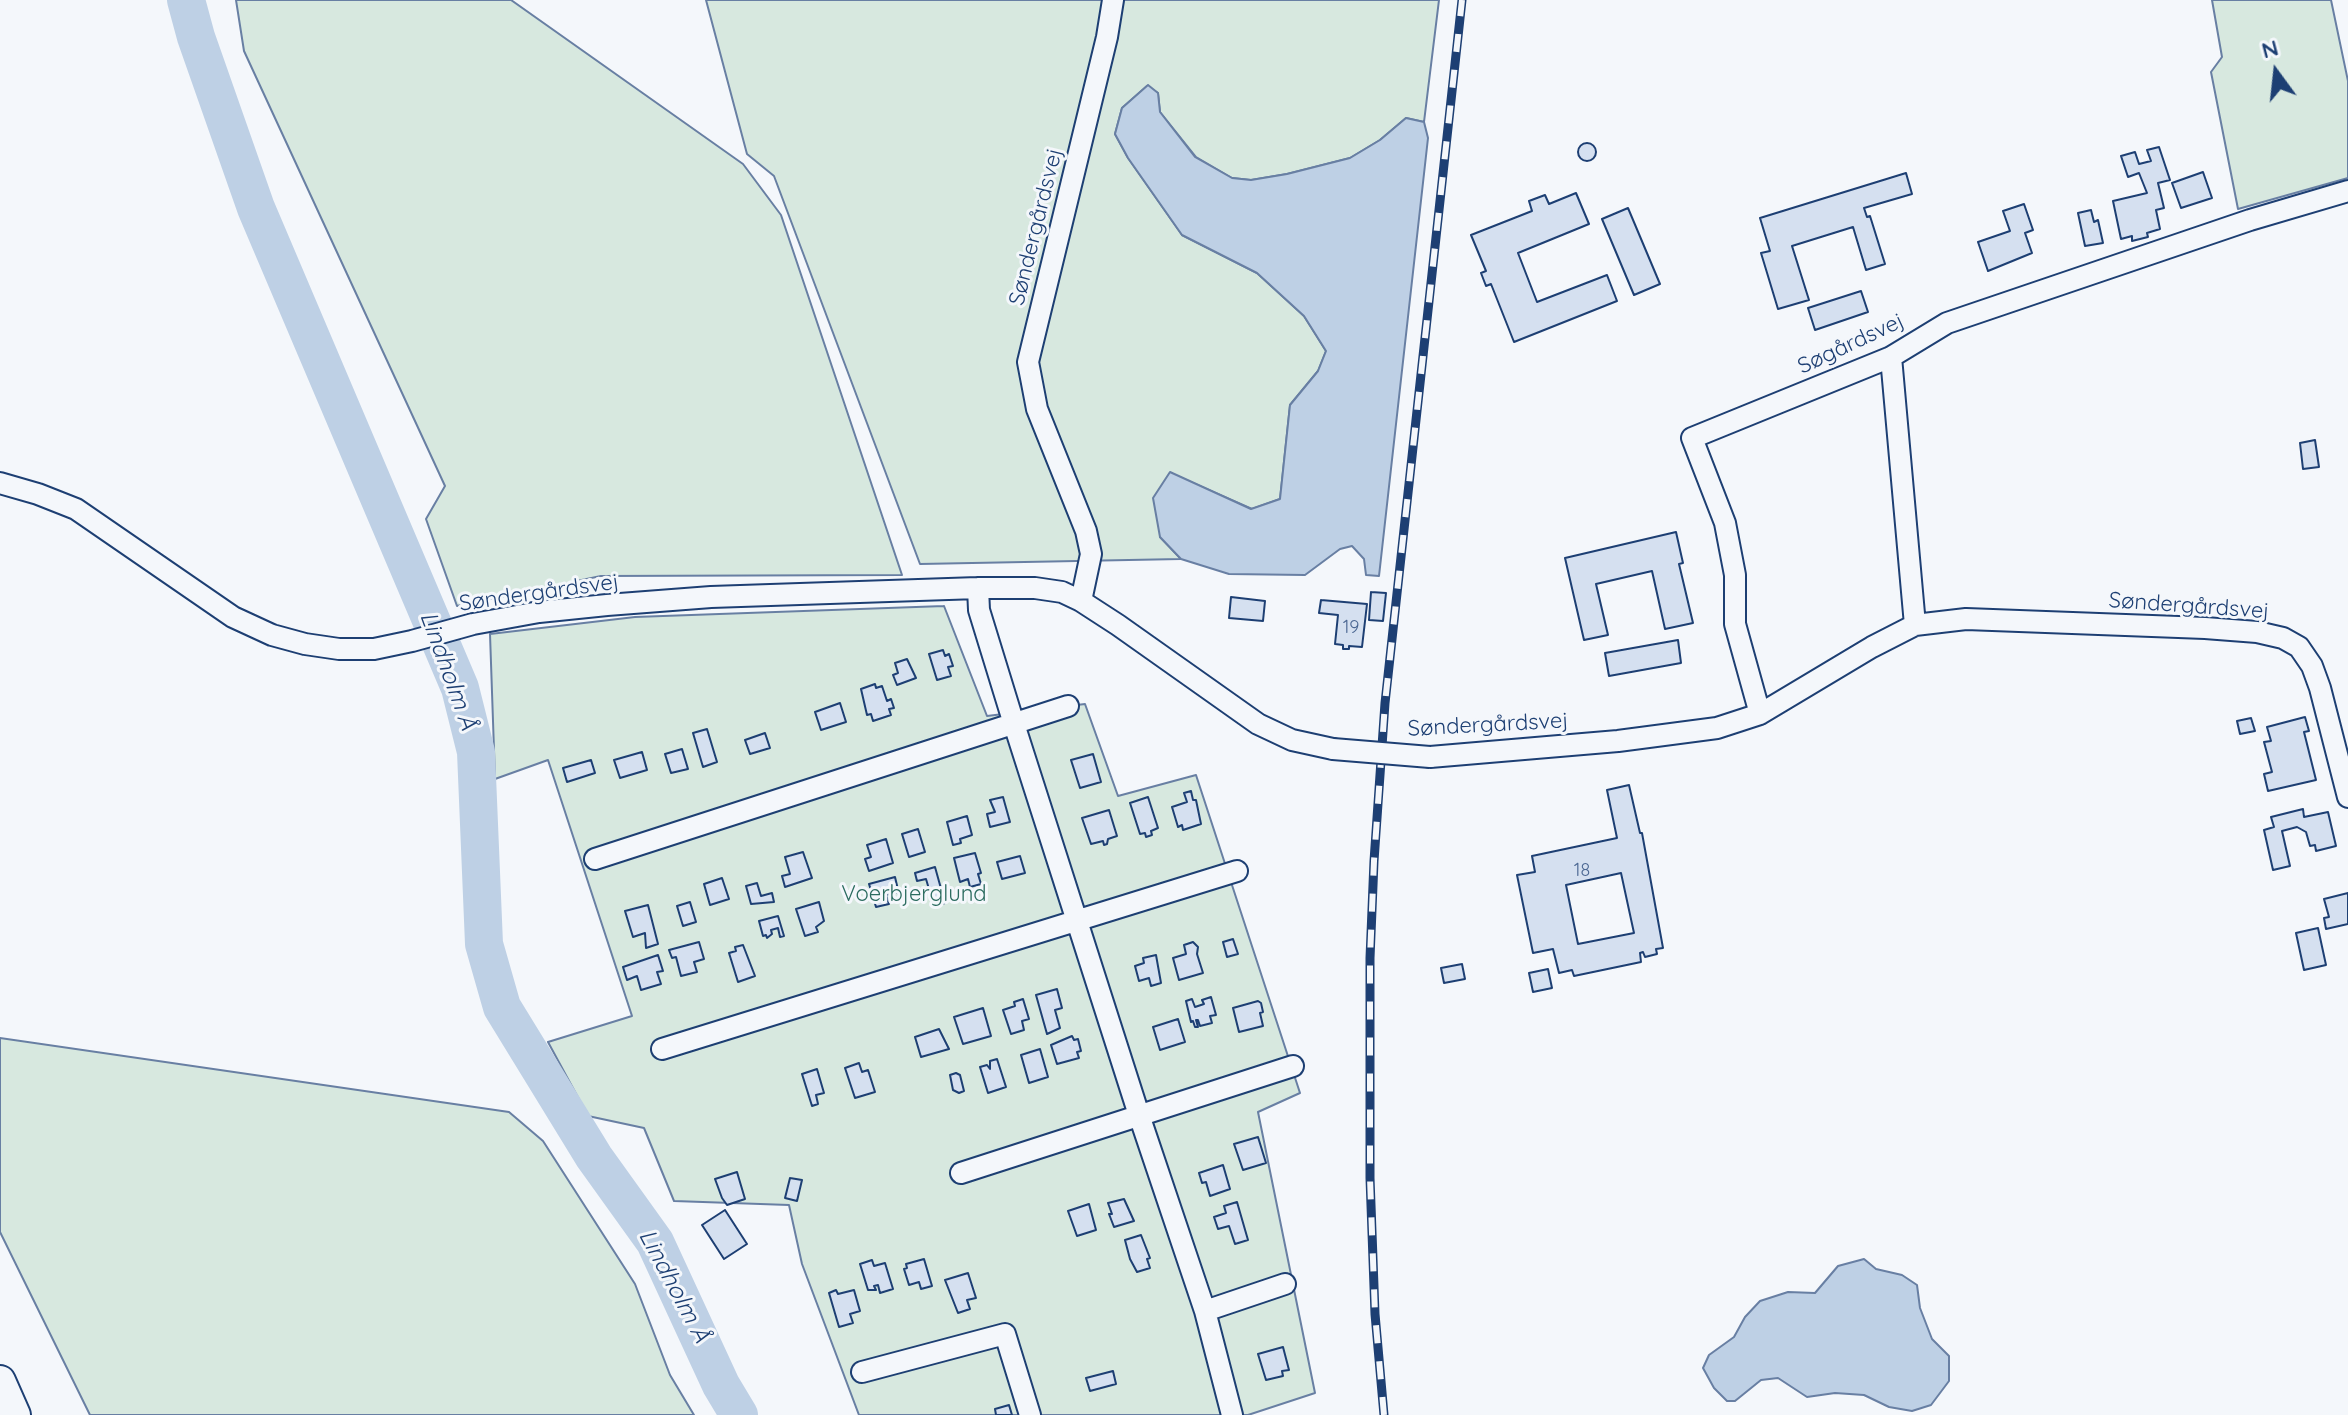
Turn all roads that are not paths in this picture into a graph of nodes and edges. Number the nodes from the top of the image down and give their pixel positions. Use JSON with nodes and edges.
{"nodes":[{"id":1,"x":1113,"y":0,"type":"edge"},
{"id":2,"x":2348,"y":191,"type":"edge"},
{"id":3,"x":1891,"y":357,"type":"junction"},
{"id":4,"x":0,"y":483,"type":"edge"},
{"id":5,"x":978,"y":588,"type":"junction"},
{"id":6,"x":1081,"y":601,"type":"junction"},
{"id":7,"x":1915,"y":625,"type":"junction"},
{"id":8,"x":1068,"y":706,"type":"dead end"},
{"id":9,"x":1760,"y":714,"type":"junction"},
{"id":10,"x":1014,"y":724,"type":"junction"},
{"id":11,"x":2348,"y":797,"type":"edge"},
{"id":12,"x":595,"y":859,"type":"dead end"},
{"id":13,"x":1237,"y":871,"type":"dead end"},
{"id":14,"x":1078,"y":922,"type":"junction"},
{"id":15,"x":662,"y":1049,"type":"dead end"},
{"id":16,"x":1293,"y":1066,"type":"dead end"},
{"id":17,"x":1139,"y":1115,"type":"junction"},
{"id":18,"x":961,"y":1173,"type":"dead end"},
{"id":19,"x":1285,"y":1284,"type":"dead end"},
{"id":20,"x":1205,"y":1311,"type":"junction"},
{"id":21,"x":862,"y":1372,"type":"dead end"},
{"id":22,"x":0,"y":1381,"type":"edge"},
{"id":23,"x":15,"y":1415,"type":"edge"},
{"id":24,"x":1030,"y":1415,"type":"edge"},
{"id":25,"x":1232,"y":1415,"type":"edge"}],
"edges":[{"from":1,"to":6,"type":"street","name":"Søndergårdsvej"},
{"from":2,"to":3,"type":"street","name":"Søgårdsvej"},
{"from":3,"to":7,"type":"street"},
{"from":3,"to":9,"type":"street","name":"Søgårdsvej"},
{"from":4,"to":5,"type":"street","name":"Søndergårdsvej"},
{"from":5,"to":6,"type":"street","name":"Søndergårdsvej"},
{"from":5,"to":10,"type":"street"},
{"from":6,"to":9,"type":"street","name":"Søndergårdsvej","bridge":true},
{"from":7,"to":9,"type":"street","name":"Søndergårdsvej"},
{"from":7,"to":11,"type":"street","name":"Søndergårdsvej"},
{"from":8,"to":10,"type":"street"},
{"from":10,"to":12,"type":"street"},
{"from":10,"to":14,"type":"street"},
{"from":13,"to":14,"type":"street"},
{"from":14,"to":15,"type":"street"},
{"from":14,"to":17,"type":"street"},
{"from":16,"to":17,"type":"street"},
{"from":17,"to":18,"type":"street"},
{"from":17,"to":20,"type":"street"},
{"from":19,"to":20,"type":"street"},
{"from":20,"to":25,"type":"street"},
{"from":21,"to":24,"type":"street"},
{"from":22,"to":23,"type":"main road"}]}
